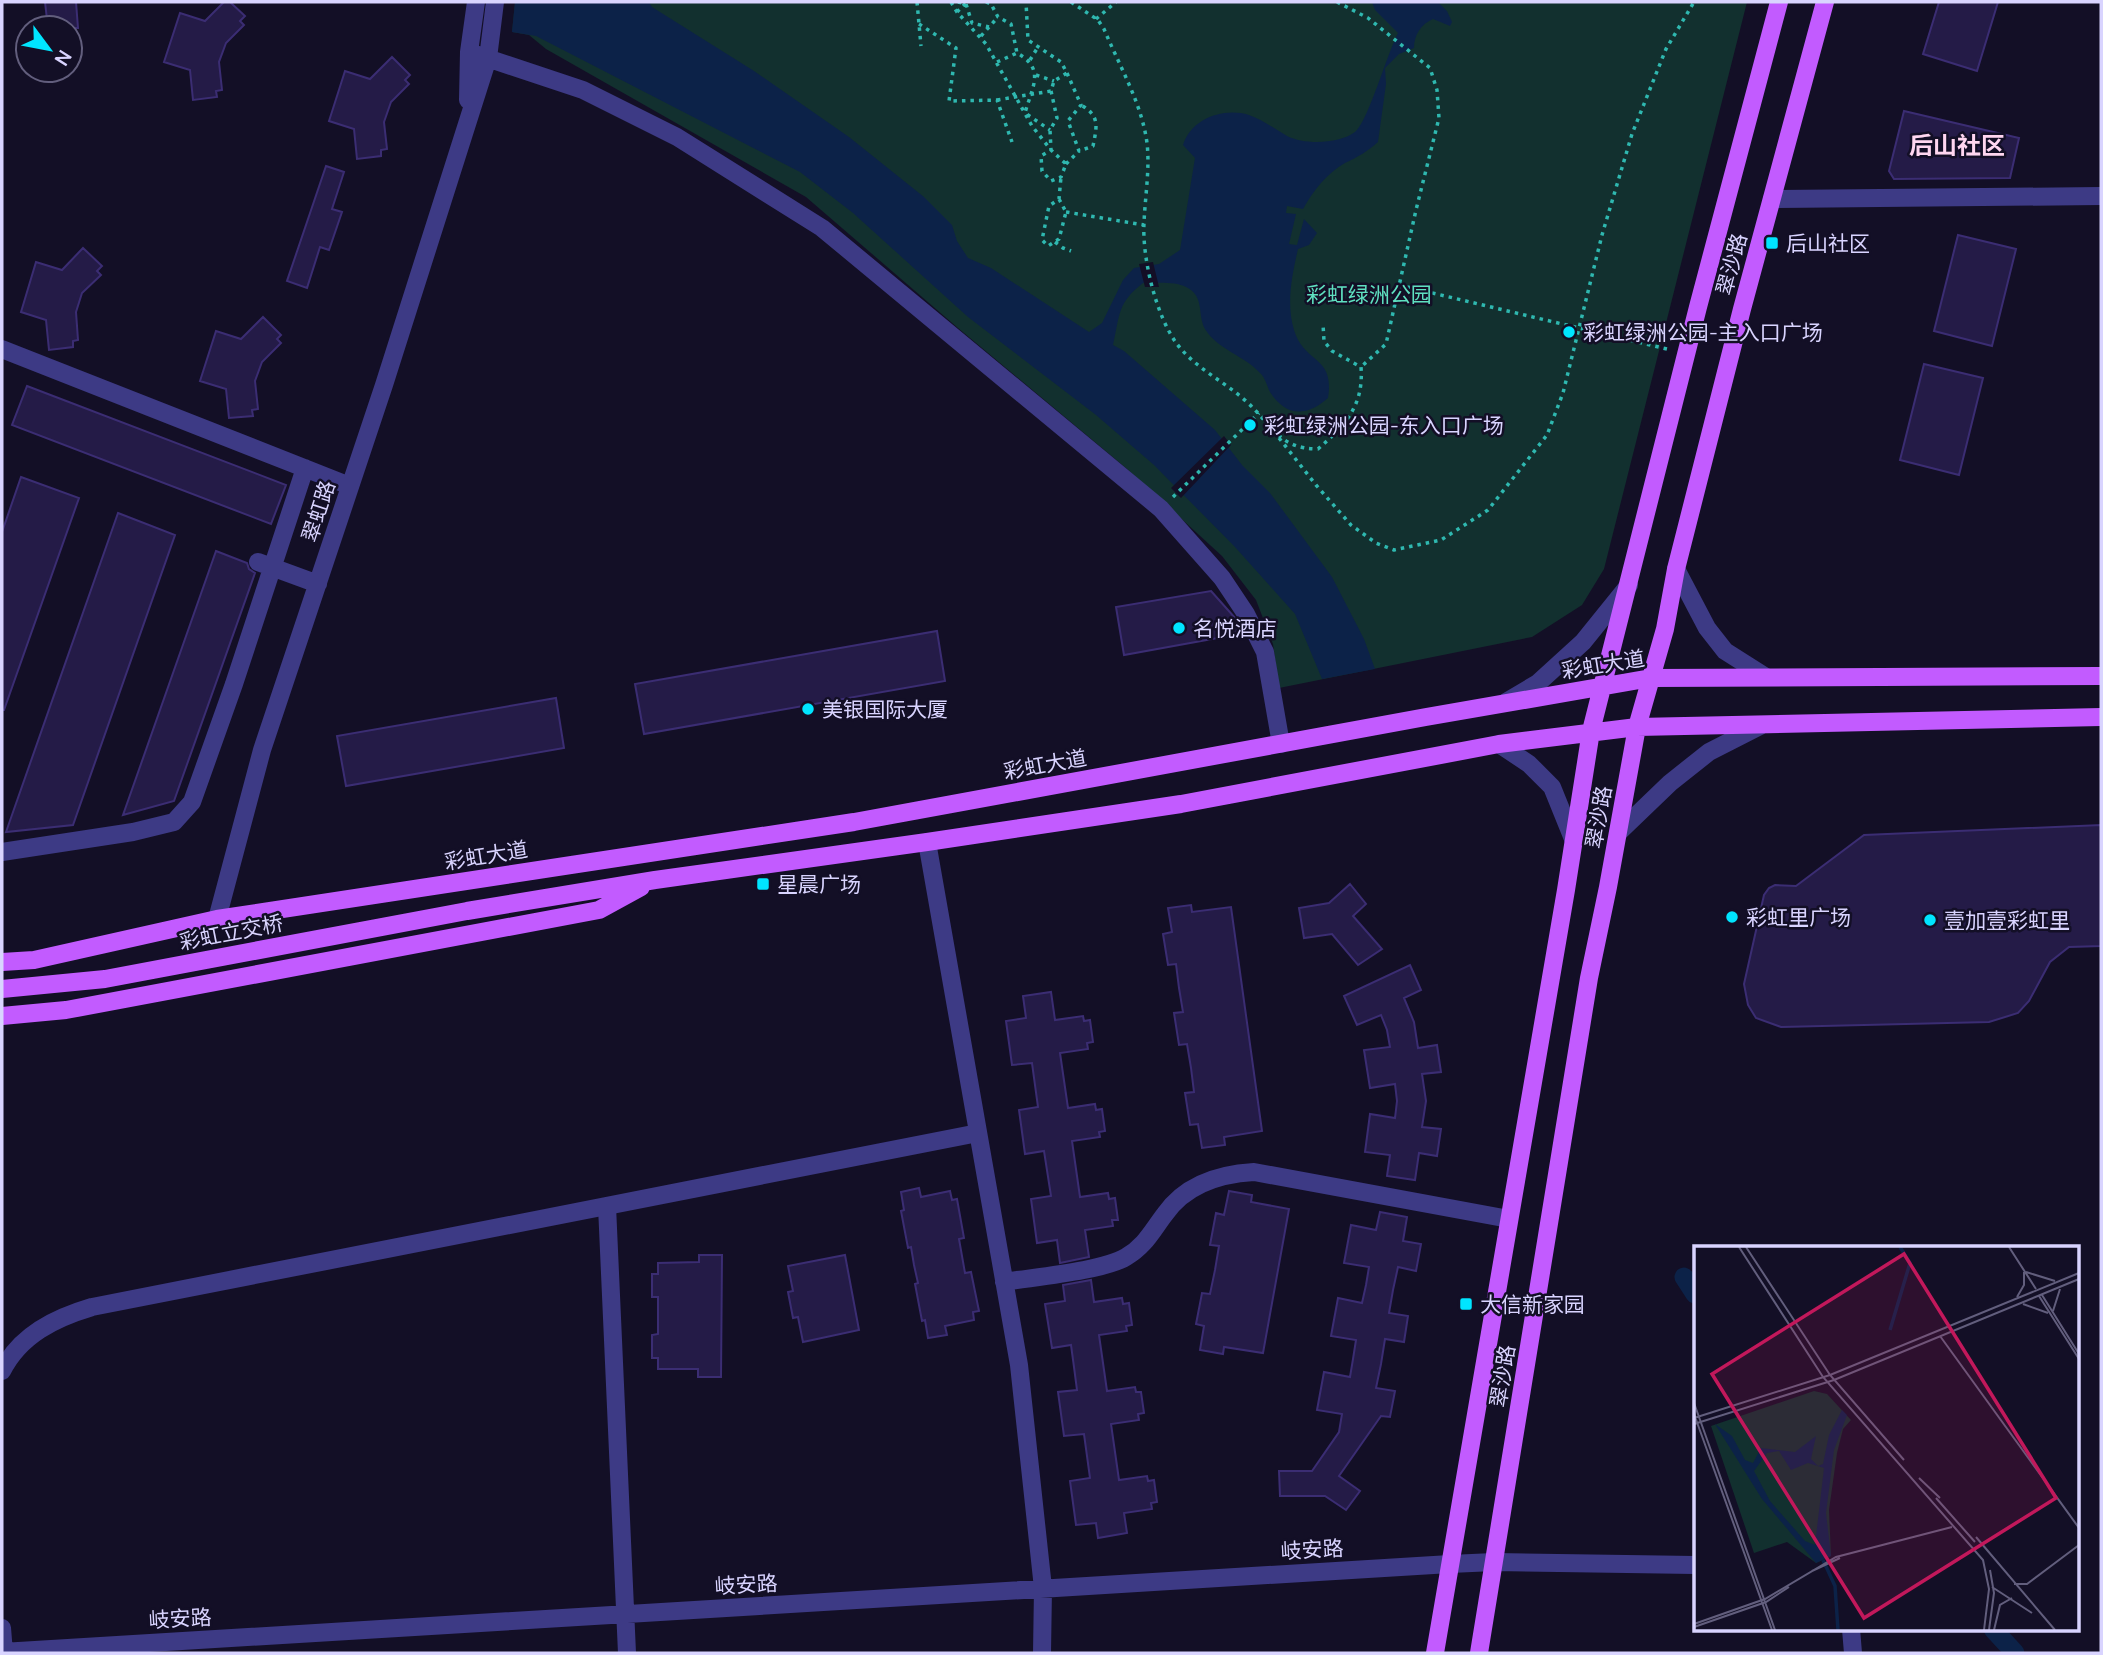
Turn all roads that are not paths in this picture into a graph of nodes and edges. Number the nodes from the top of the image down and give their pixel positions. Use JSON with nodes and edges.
{"nodes":[{"id":1,"x":476,"y":2,"type":"edge"},
{"id":2,"x":495,"y":2,"type":"edge"},
{"id":3,"x":1779,"y":2,"type":"edge"},
{"id":4,"x":1825,"y":2,"type":"edge"},
{"id":5,"x":469,"y":52,"type":"junction"},
{"id":6,"x":488,"y":58,"type":"junction"},
{"id":7,"x":468,"y":117,"type":"junction"},
{"id":8,"x":2101,"y":196,"type":"edge"},
{"id":9,"x":1772,"y":199,"type":"junction"},
{"id":10,"x":2,"y":349,"type":"edge"},
{"id":11,"x":305,"y":468,"type":"junction"},
{"id":12,"x":350,"y":486,"type":"junction"},
{"id":13,"x":265,"y":564,"type":"junction"},
{"id":14,"x":1676,"y":569,"type":"junction"},
{"id":15,"x":318,"y":584,"type":"junction"},
{"id":16,"x":1629,"y":585,"type":"junction"},
{"id":17,"x":2101,"y":676,"type":"edge"},
{"id":18,"x":1766,"y":677,"type":"junction"},
{"id":19,"x":1651,"y":678,"type":"junction"},
{"id":20,"x":1601,"y":686,"type":"junction"},
{"id":21,"x":1503,"y":703,"type":"junction"},
{"id":22,"x":2101,"y":718,"type":"edge"},
{"id":23,"x":1760,"y":726,"type":"junction"},
{"id":24,"x":1637,"y":727,"type":"junction"},
{"id":25,"x":1591,"y":731,"type":"junction"},
{"id":26,"x":1281,"y":744,"type":"junction"},
{"id":27,"x":1499,"y":744,"type":"junction"},
{"id":28,"x":1619,"y":832,"type":"junction"},
{"id":29,"x":1573,"y":839,"type":"junction"},
{"id":30,"x":927,"y":842,"type":"junction"},
{"id":31,"x":2,"y":852,"type":"edge"},
{"id":32,"x":655,"y":880,"type":"junction"},
{"id":33,"x":217,"y":919,"type":"junction"},
{"id":34,"x":2,"y":962,"type":"edge"},
{"id":35,"x":2,"y":989,"type":"edge"},
{"id":36,"x":2,"y":1016,"type":"edge"},
{"id":37,"x":978,"y":1133,"type":"junction"},
{"id":38,"x":607,"y":1206,"type":"junction"},
{"id":39,"x":1509,"y":1219,"type":"junction"},
{"id":40,"x":1004,"y":1282,"type":"junction"},
{"id":41,"x":2,"y":1371,"type":"edge"},
{"id":42,"x":1494,"y":1562,"type":"junction"},
{"id":43,"x":1450,"y":1564,"type":"junction"},
{"id":44,"x":1694,"y":1565,"type":"edge"},
{"id":45,"x":1042,"y":1588,"type":"junction"},
{"id":46,"x":627,"y":1614,"type":"junction"},
{"id":47,"x":2,"y":1628,"type":"edge"},
{"id":48,"x":1851,"y":1630,"type":"edge"},
{"id":49,"x":3,"y":1652,"type":"edge"},
{"id":50,"x":627,"y":1653,"type":"edge"},
{"id":51,"x":1042,"y":1653,"type":"edge"},
{"id":52,"x":1435,"y":1653,"type":"edge"},
{"id":53,"x":1479,"y":1653,"type":"edge"},
{"id":54,"x":1853,"y":1653,"type":"edge"}],
"edges":[{"from":1,"to":5,"type":"street","name":"翠虹路"},
{"from":2,"to":6,"type":"street","name":"翠虹路"},
{"from":3,"to":16,"type":"main road","name":"翠沙路"},
{"from":4,"to":9,"type":"main road","name":"翠沙路"},
{"from":5,"to":6,"type":"street"},
{"from":5,"to":7,"type":"street","name":"翠虹路"},
{"from":6,"to":7,"type":"street","name":"翠虹路"},
{"from":6,"to":26,"type":"street"},
{"from":7,"to":12,"type":"street","name":"翠虹路"},
{"from":8,"to":9,"type":"street"},
{"from":9,"to":14,"type":"main road","name":"翠沙路"},
{"from":10,"to":11,"type":"street"},
{"from":11,"to":12,"type":"street"},
{"from":11,"to":13,"type":"street"},
{"from":12,"to":15,"type":"street","name":"翠虹路"},
{"from":13,"to":15,"type":"street"},
{"from":13,"to":31,"type":"street"},
{"from":14,"to":18,"type":"street"},
{"from":14,"to":19,"type":"main road","name":"翠沙路"},
{"from":15,"to":33,"type":"street","name":"翠虹路"},
{"from":16,"to":20,"type":"main road","name":"翠沙路"},
{"from":16,"to":21,"type":"street"},
{"from":17,"to":18,"type":"main road","name":"彩虹大道"},
{"from":18,"to":19,"type":"main road","name":"彩虹大道"},
{"from":19,"to":20,"type":"main road","name":"彩虹大道"},
{"from":19,"to":24,"type":"main road","name":"翠沙路"},
{"from":20,"to":21,"type":"main road","name":"彩虹大道"},
{"from":20,"to":25,"type":"main road","name":"翠沙路"},
{"from":21,"to":26,"type":"main road","name":"彩虹大道"},
{"from":22,"to":23,"type":"main road"},
{"from":23,"to":24,"type":"main road"},
{"from":23,"to":28,"type":"street"},
{"from":24,"to":25,"type":"main road"},
{"from":24,"to":28,"type":"main road","name":"翠沙路"},
{"from":25,"to":27,"type":"main road"},
{"from":25,"to":29,"type":"main road","name":"翠沙路"},
{"from":26,"to":33,"type":"main road","name":"彩虹大道"},
{"from":27,"to":29,"type":"street"},
{"from":27,"to":30,"type":"main road"},
{"from":28,"to":42,"type":"main road","name":"翠沙路"},
{"from":29,"to":39,"type":"main road","name":"翠沙路"},
{"from":30,"to":32,"type":"main road"},
{"from":30,"to":37,"type":"street"},
{"from":32,"to":35,"type":"main road","name":"彩虹立交桥"},
{"from":32,"to":36,"type":"main road"},
{"from":33,"to":34,"type":"main road","name":"彩虹大道"},
{"from":37,"to":38,"type":"street"},
{"from":37,"to":40,"type":"street"},
{"from":38,"to":41,"type":"street"},
{"from":38,"to":46,"type":"street"},
{"from":39,"to":40,"type":"street"},
{"from":39,"to":43,"type":"main road","name":"翠沙路"},
{"from":40,"to":45,"type":"street"},
{"from":42,"to":43,"type":"street","name":"岐安路"},
{"from":42,"to":44,"type":"street","name":"岐安路"},
{"from":42,"to":53,"type":"main road","name":"翠沙路"},
{"from":43,"to":45,"type":"street","name":"岐安路"},
{"from":43,"to":52,"type":"main road","name":"翠沙路"},
{"from":45,"to":46,"type":"street","name":"岐安路"},
{"from":45,"to":51,"type":"street"},
{"from":46,"to":49,"type":"street","name":"岐安路"},
{"from":46,"to":50,"type":"street"},
{"from":47,"to":49,"type":"street"},
{"from":48,"to":54,"type":"street"}]}
